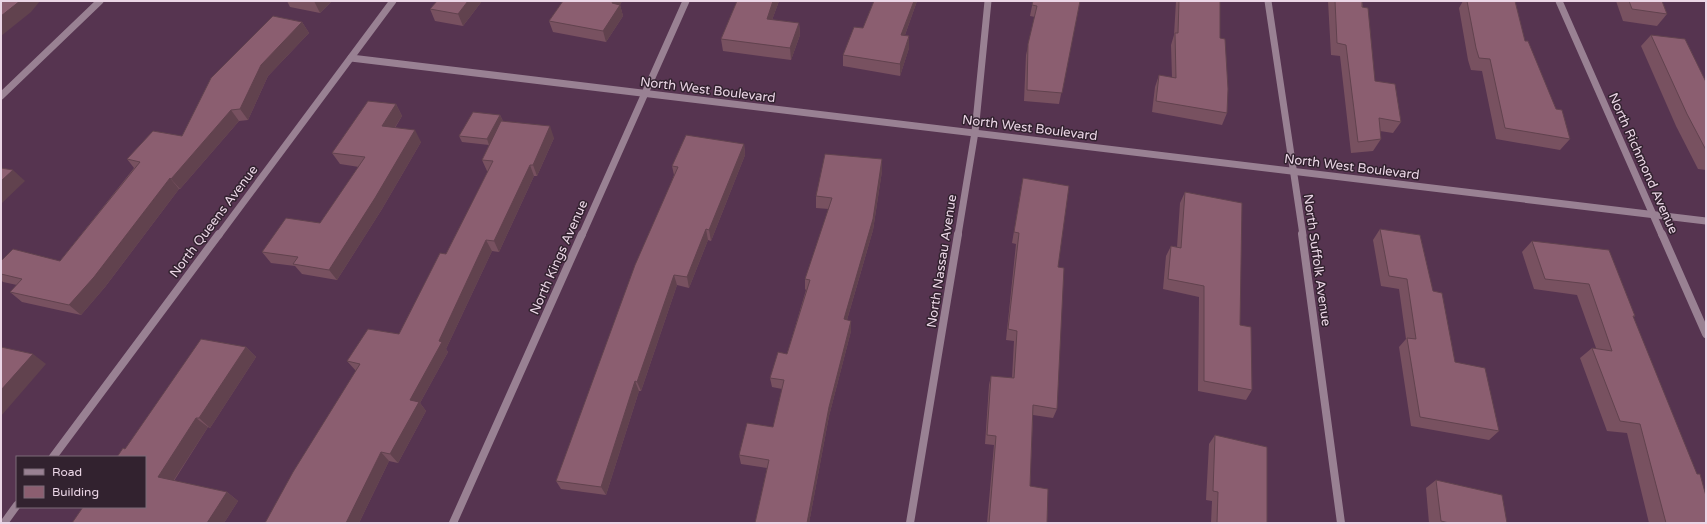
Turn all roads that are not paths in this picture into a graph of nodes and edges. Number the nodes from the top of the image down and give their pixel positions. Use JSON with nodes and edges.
{"nodes":[{"id":1,"x":100,"y":1,"type":"edge"},
{"id":2,"x":393,"y":1,"type":"edge"},
{"id":3,"x":686,"y":1,"type":"edge"},
{"id":4,"x":988,"y":1,"type":"edge"},
{"id":5,"x":1268,"y":1,"type":"edge"},
{"id":6,"x":1559,"y":1,"type":"edge"},
{"id":7,"x":351,"y":58,"type":"junction"},
{"id":8,"x":644,"y":93,"type":"junction"},
{"id":9,"x":1,"y":96,"type":"edge"},
{"id":10,"x":975,"y":132,"type":"junction"},
{"id":11,"x":1294,"y":171,"type":"junction"},
{"id":12,"x":1654,"y":215,"type":"junction"},
{"id":13,"x":1706,"y":221,"type":"edge"},
{"id":14,"x":1706,"y":334,"type":"edge"},
{"id":15,"x":54,"y":456,"type":"edge"},
{"id":16,"x":16,"y":506,"type":"edge"},
{"id":17,"x":4,"y":523,"type":"edge"},
{"id":18,"x":453,"y":523,"type":"edge"},
{"id":19,"x":910,"y":523,"type":"edge"},
{"id":20,"x":1342,"y":523,"type":"edge"}],
"edges":[{"from":1,"to":9,"type":"street"},
{"from":2,"to":7,"type":"street","name":"North Queens Avenue"},
{"from":3,"to":8,"type":"street","name":"North Kings Avenue"},
{"from":4,"to":10,"type":"street","name":"North Nassau Avenue"},
{"from":5,"to":11,"type":"street","name":"North Suffolk Avenue"},
{"from":6,"to":12,"type":"street","name":"North Richmond Avenue"},
{"from":7,"to":8,"type":"street","name":"North West Boulevard"},
{"from":7,"to":15,"type":"street","name":"North Queens Avenue"},
{"from":8,"to":10,"type":"street","name":"North West Boulevard"},
{"from":8,"to":18,"type":"street","name":"North Kings Avenue"},
{"from":10,"to":11,"type":"street","name":"North West Boulevard"},
{"from":10,"to":19,"type":"street","name":"North Nassau Avenue"},
{"from":11,"to":12,"type":"street","name":"North West Boulevard"},
{"from":11,"to":20,"type":"street","name":"North Suffolk Avenue"},
{"from":12,"to":13,"type":"street","name":"North West Boulevard"},
{"from":12,"to":14,"type":"street","name":"North Richmond Avenue"},
{"from":16,"to":17,"type":"street"}]}
